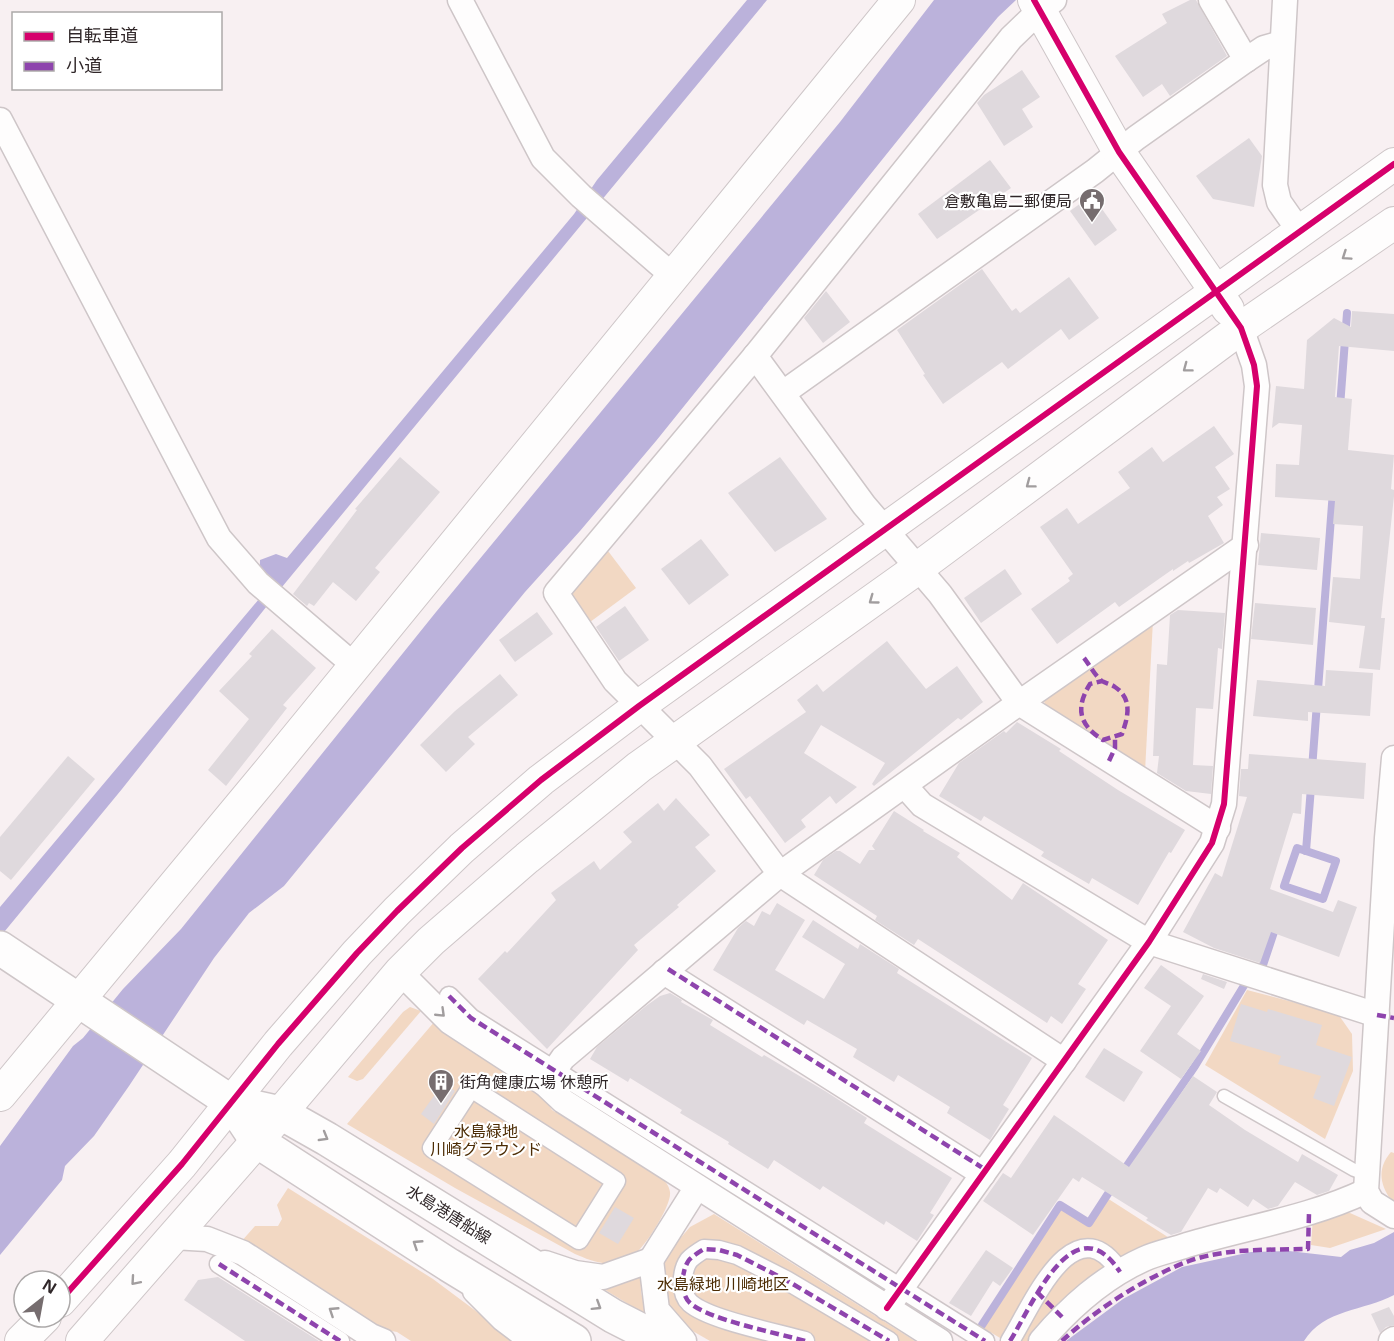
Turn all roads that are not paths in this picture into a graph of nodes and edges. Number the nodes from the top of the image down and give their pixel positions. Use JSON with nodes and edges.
{"nodes":[{"id":1,"x":459,"y":0,"type":"edge"},
{"id":2,"x":899,"y":0,"type":"edge"},
{"id":3,"x":1211,"y":0,"type":"edge"},
{"id":4,"x":1285,"y":0,"type":"edge"},
{"id":5,"x":1042,"y":3,"type":"edge"},
{"id":6,"x":1282,"y":43,"type":"junction"},
{"id":7,"x":1246,"y":60,"type":"junction"},
{"id":8,"x":0,"y":120,"type":"edge"},
{"id":9,"x":1119,"y":152,"type":"junction"},
{"id":10,"x":1394,"y":164,"type":"edge"},
{"id":11,"x":1394,"y":222,"type":"edge"},
{"id":12,"x":1300,"y":232,"type":"junction"},
{"id":13,"x":673,"y":276,"type":"junction"},
{"id":14,"x":1216,"y":292,"type":"junction"},
{"id":15,"x":1240,"y":328,"type":"junction"},
{"id":16,"x":755,"y":356,"type":"junction"},
{"id":17,"x":783,"y":393,"type":"junction"},
{"id":18,"x":885,"y":529,"type":"junction"},
{"id":19,"x":1246,"y":545,"type":"junction"},
{"id":20,"x":918,"y":568,"type":"junction"},
{"id":21,"x":355,"y":666,"type":"junction"},
{"id":22,"x":1019,"y":703,"type":"junction"},
{"id":23,"x":639,"y":706,"type":"junction"},
{"id":24,"x":676,"y":742,"type":"junction"},
{"id":25,"x":1394,"y":758,"type":"edge"},
{"id":26,"x":905,"y":786,"type":"junction"},
{"id":27,"x":1218,"y":828,"type":"junction"},
{"id":28,"x":1391,"y":836,"type":"edge"},
{"id":29,"x":780,"y":874,"type":"junction"},
{"id":30,"x":1149,"y":942,"type":"junction"},
{"id":31,"x":0,"y":948,"type":"edge"},
{"id":32,"x":666,"y":970,"type":"junction"},
{"id":33,"x":400,"y":972,"type":"junction"},
{"id":34,"x":449,"y":996,"type":"dead end"},
{"id":35,"x":88,"y":1006,"type":"junction"},
{"id":36,"x":1377,"y":1016,"type":"junction"},
{"id":37,"x":1064,"y":1061,"type":"junction"},
{"id":38,"x":550,"y":1077,"type":"junction"},
{"id":39,"x":471,"y":1088,"type":"joint"},
{"id":40,"x":0,"y":1095,"type":"edge"},
{"id":41,"x":1224,"y":1096,"type":"dead end"},
{"id":42,"x":231,"y":1102,"type":"junction"},
{"id":43,"x":281,"y":1113,"type":"junction"},
{"id":44,"x":257,"y":1141,"type":"junction"},
{"id":45,"x":984,"y":1172,"type":"junction"},
{"id":46,"x":1366,"y":1183,"type":"junction"},
{"id":47,"x":697,"y":1187,"type":"junction"},
{"id":48,"x":1394,"y":1216,"type":"edge"},
{"id":49,"x":173,"y":1237,"type":"junction"},
{"id":50,"x":509,"y":1251,"type":"junction"},
{"id":51,"x":651,"y":1260,"type":"junction"},
{"id":52,"x":219,"y":1264,"type":"dead end"},
{"id":53,"x":449,"y":1265,"type":"junction"},
{"id":54,"x":1120,"y":1272,"type":"junction"},
{"id":55,"x":72,"y":1288,"type":"edge"},
{"id":56,"x":894,"y":1298,"type":"junction"},
{"id":57,"x":33,"y":1329,"type":"edge"},
{"id":58,"x":21,"y":1341,"type":"edge"},
{"id":59,"x":82,"y":1341,"type":"edge"},
{"id":60,"x":340,"y":1341,"type":"edge"},
{"id":61,"x":383,"y":1341,"type":"edge"},
{"id":62,"x":532,"y":1341,"type":"edge"},
{"id":63,"x":574,"y":1341,"type":"edge"},
{"id":64,"x":662,"y":1341,"type":"edge"},
{"id":65,"x":684,"y":1341,"type":"edge"},
{"id":66,"x":805,"y":1341,"type":"edge"},
{"id":67,"x":888,"y":1341,"type":"edge"},
{"id":68,"x":940,"y":1341,"type":"edge"},
{"id":69,"x":985,"y":1341,"type":"edge"},
{"id":70,"x":1010,"y":1341,"type":"edge"},
{"id":71,"x":1041,"y":1341,"type":"edge"}],
"edges":[{"from":1,"to":13,"type":"street"},
{"from":2,"to":13,"type":"street"},
{"from":3,"to":7,"type":"street"},
{"from":4,"to":6,"type":"street"},
{"from":5,"to":9,"type":"street"},
{"from":5,"to":16,"type":"street"},
{"from":6,"to":7,"type":"street"},
{"from":6,"to":12,"type":"street"},
{"from":7,"to":9,"type":"street"},
{"from":8,"to":21,"type":"street"},
{"from":9,"to":14,"type":"street"},
{"from":9,"to":17,"type":"street"},
{"from":10,"to":12,"type":"street"},
{"from":11,"to":15,"type":"street","one_way":true},
{"from":12,"to":14,"type":"street"},
{"from":13,"to":21,"type":"street"},
{"from":14,"to":15,"type":"street"},
{"from":14,"to":18,"type":"street"},
{"from":15,"to":19,"type":"street"},
{"from":15,"to":20,"type":"street","one_way":true},
{"from":16,"to":17,"type":"street"},
{"from":16,"to":23,"type":"street"},
{"from":17,"to":18,"type":"street"},
{"from":18,"to":20,"type":"street"},
{"from":18,"to":23,"type":"street"},
{"from":19,"to":22,"type":"street"},
{"from":19,"to":27,"type":"street"},
{"from":20,"to":22,"type":"street"},
{"from":20,"to":24,"type":"street","one_way":true},
{"from":21,"to":35,"type":"street"},
{"from":22,"to":26,"type":"street"},
{"from":22,"to":27,"type":"street"},
{"from":23,"to":24,"type":"street"},
{"from":23,"to":42,"type":"street"},
{"from":24,"to":29,"type":"street"},
{"from":24,"to":33,"type":"street"},
{"from":25,"to":28,"type":"street"},
{"from":26,"to":29,"type":"street"},
{"from":26,"to":30,"type":"street"},
{"from":27,"to":30,"type":"street"},
{"from":28,"to":36,"type":"street"},
{"from":29,"to":32,"type":"street"},
{"from":29,"to":37,"type":"street"},
{"from":30,"to":36,"type":"street"},
{"from":30,"to":37,"type":"street"},
{"from":31,"to":35,"type":"main road","name":"水島港唐船線"},
{"from":32,"to":38,"type":"street"},
{"from":32,"to":45,"type":"street"},
{"from":33,"to":38,"type":"street","one_way":true},
{"from":33,"to":43,"type":"street"},
{"from":34,"to":38,"type":"street"},
{"from":35,"to":40,"type":"street"},
{"from":35,"to":42,"type":"main road","name":"水島港唐船線"},
{"from":36,"to":46,"type":"street"},
{"from":37,"to":45,"type":"street"},
{"from":38,"to":47,"type":"street"},
{"from":38,"to":56,"type":"street"},
{"from":39,"to":39,"type":"street"},
{"from":41,"to":46,"type":"lane"},
{"from":42,"to":43,"type":"main road","name":"水島港唐船線"},
{"from":42,"to":44,"type":"main road","name":"水島港唐船線"},
{"from":42,"to":55,"type":"street"},
{"from":43,"to":44,"type":"street"},
{"from":43,"to":50,"type":"main road","name":"水島港唐船線","one_way":true},
{"from":44,"to":49,"type":"street"},
{"from":53,"to":44,"type":"main road","name":"水島港唐船線","one_way":true},
{"from":45,"to":56,"type":"street"},
{"from":46,"to":48,"type":"street"},
{"from":46,"to":54,"type":"street"},
{"from":47,"to":51,"type":"street"},
{"from":47,"to":56,"type":"street"},
{"from":49,"to":59,"type":"street","one_way":true},
{"from":61,"to":49,"type":"street","one_way":true},
{"from":50,"to":51,"type":"street"},
{"from":50,"to":64,"type":"main road","name":"水島港唐船線","one_way":true},
{"from":51,"to":65,"type":"street"},
{"from":52,"to":60,"type":"street"},
{"from":53,"to":62,"type":"street"},
{"from":53,"to":63,"type":"main road","name":"水島港唐船線"},
{"from":54,"to":70,"type":"street"},
{"from":54,"to":71,"type":"street"},
{"from":56,"to":68,"type":"street"},
{"from":56,"to":69,"type":"street"},
{"from":57,"to":58,"type":"street"},
{"from":66,"to":67,"type":"street"}]}
